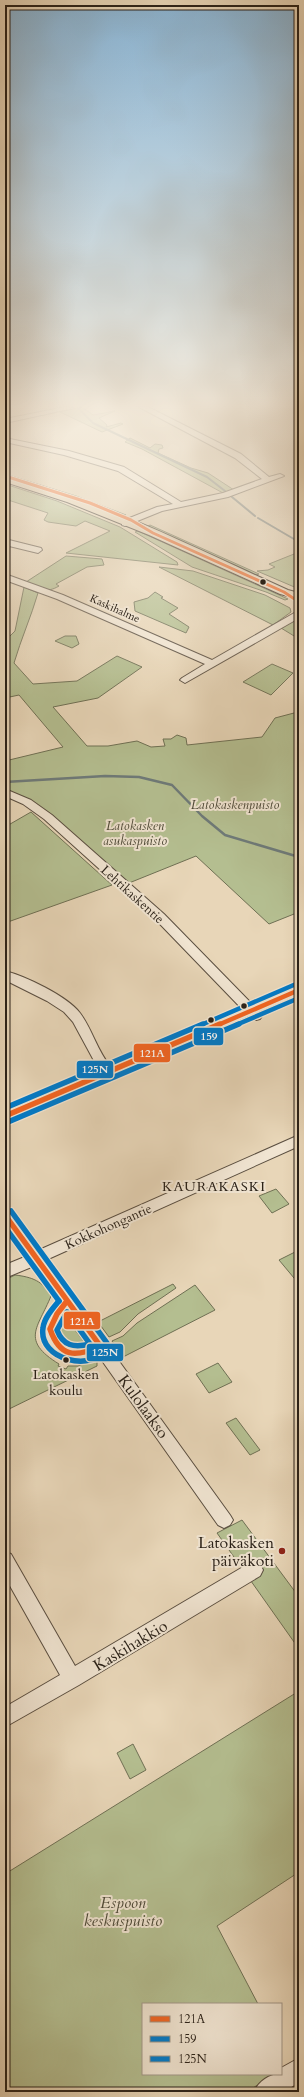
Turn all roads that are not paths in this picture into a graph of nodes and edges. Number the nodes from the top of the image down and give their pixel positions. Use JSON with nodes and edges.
{"nodes":[{"id":1,"x":94,"y":505,"type":"edge"},
{"id":2,"x":176,"y":505,"type":"edge"},
{"id":3,"x":128,"y":521,"type":"junction"},
{"id":4,"x":5,"y":542,"type":"edge"},
{"id":5,"x":38,"y":550,"type":"dead end"},
{"id":6,"x":5,"y":577,"type":"edge"},
{"id":7,"x":284,"y":592,"type":"junction"},
{"id":8,"x":299,"y":596,"type":"edge"},
{"id":9,"x":299,"y":602,"type":"edge"},
{"id":10,"x":299,"y":614,"type":"edge"},
{"id":11,"x":214,"y":664,"type":"junction"},
{"id":12,"x":185,"y":680,"type":"dead end"},
{"id":13,"x":5,"y":792,"type":"edge"},
{"id":14,"x":5,"y":975,"type":"edge"},
{"id":15,"x":299,"y":990,"type":"edge"},
{"id":16,"x":253,"y":1014,"type":"junction"},
{"id":17,"x":108,"y":1072,"type":"junction"},
{"id":18,"x":5,"y":1116,"type":"edge"},
{"id":19,"x":299,"y":1140,"type":"edge"},
{"id":20,"x":5,"y":1215,"type":"edge"},
{"id":21,"x":36,"y":1258,"type":"junction"},
{"id":22,"x":5,"y":1272,"type":"edge"},
{"id":23,"x":67,"y":1301,"type":"junction"},
{"id":24,"x":101,"y":1347,"type":"junction"},
{"id":25,"x":224,"y":1520,"type":"dead end"},
{"id":26,"x":5,"y":1560,"type":"edge"},
{"id":27,"x":254,"y":1570,"type":"dead end"},
{"id":28,"x":72,"y":1679,"type":"junction"},
{"id":29,"x":5,"y":1718,"type":"edge"},
{"id":30,"x":299,"y":2069,"type":"edge"},
{"id":31,"x":265,"y":2092,"type":"edge"}],
"edges":[{"from":1,"to":3,"type":"main road"},
{"from":2,"to":3,"type":"street"},
{"from":3,"to":7,"type":"main road"},
{"from":4,"to":5,"type":"street"},
{"from":6,"to":11,"type":"street","name":"Kaskihalme"},
{"from":7,"to":8,"type":"main road"},
{"from":7,"to":9,"type":"main road"},
{"from":10,"to":11,"type":"street"},
{"from":11,"to":12,"type":"street"},
{"from":13,"to":16,"type":"street","name":"Lehtikaskentie"},
{"from":14,"to":17,"type":"street"},
{"from":15,"to":16,"type":"street"},
{"from":16,"to":17,"type":"street"},
{"from":17,"to":18,"type":"street"},
{"from":19,"to":21,"type":"street","name":"Kokkohongantie"},
{"from":20,"to":21,"type":"street","name":"Kulolaakso"},
{"from":21,"to":22,"type":"street","name":"Kokkohongantie"},
{"from":21,"to":23,"type":"street","name":"Kulolaakso"},
{"from":23,"to":24,"type":"street","name":"Kulolaakso"},
{"from":23,"to":24,"type":"street"},
{"from":24,"to":25,"type":"street","name":"Kulolaakso"},
{"from":26,"to":28,"type":"street"},
{"from":27,"to":28,"type":"street","name":"Kaskihakkio"},
{"from":28,"to":29,"type":"street","name":"Kaskihakkio"},
{"from":30,"to":31,"type":"street"}]}
